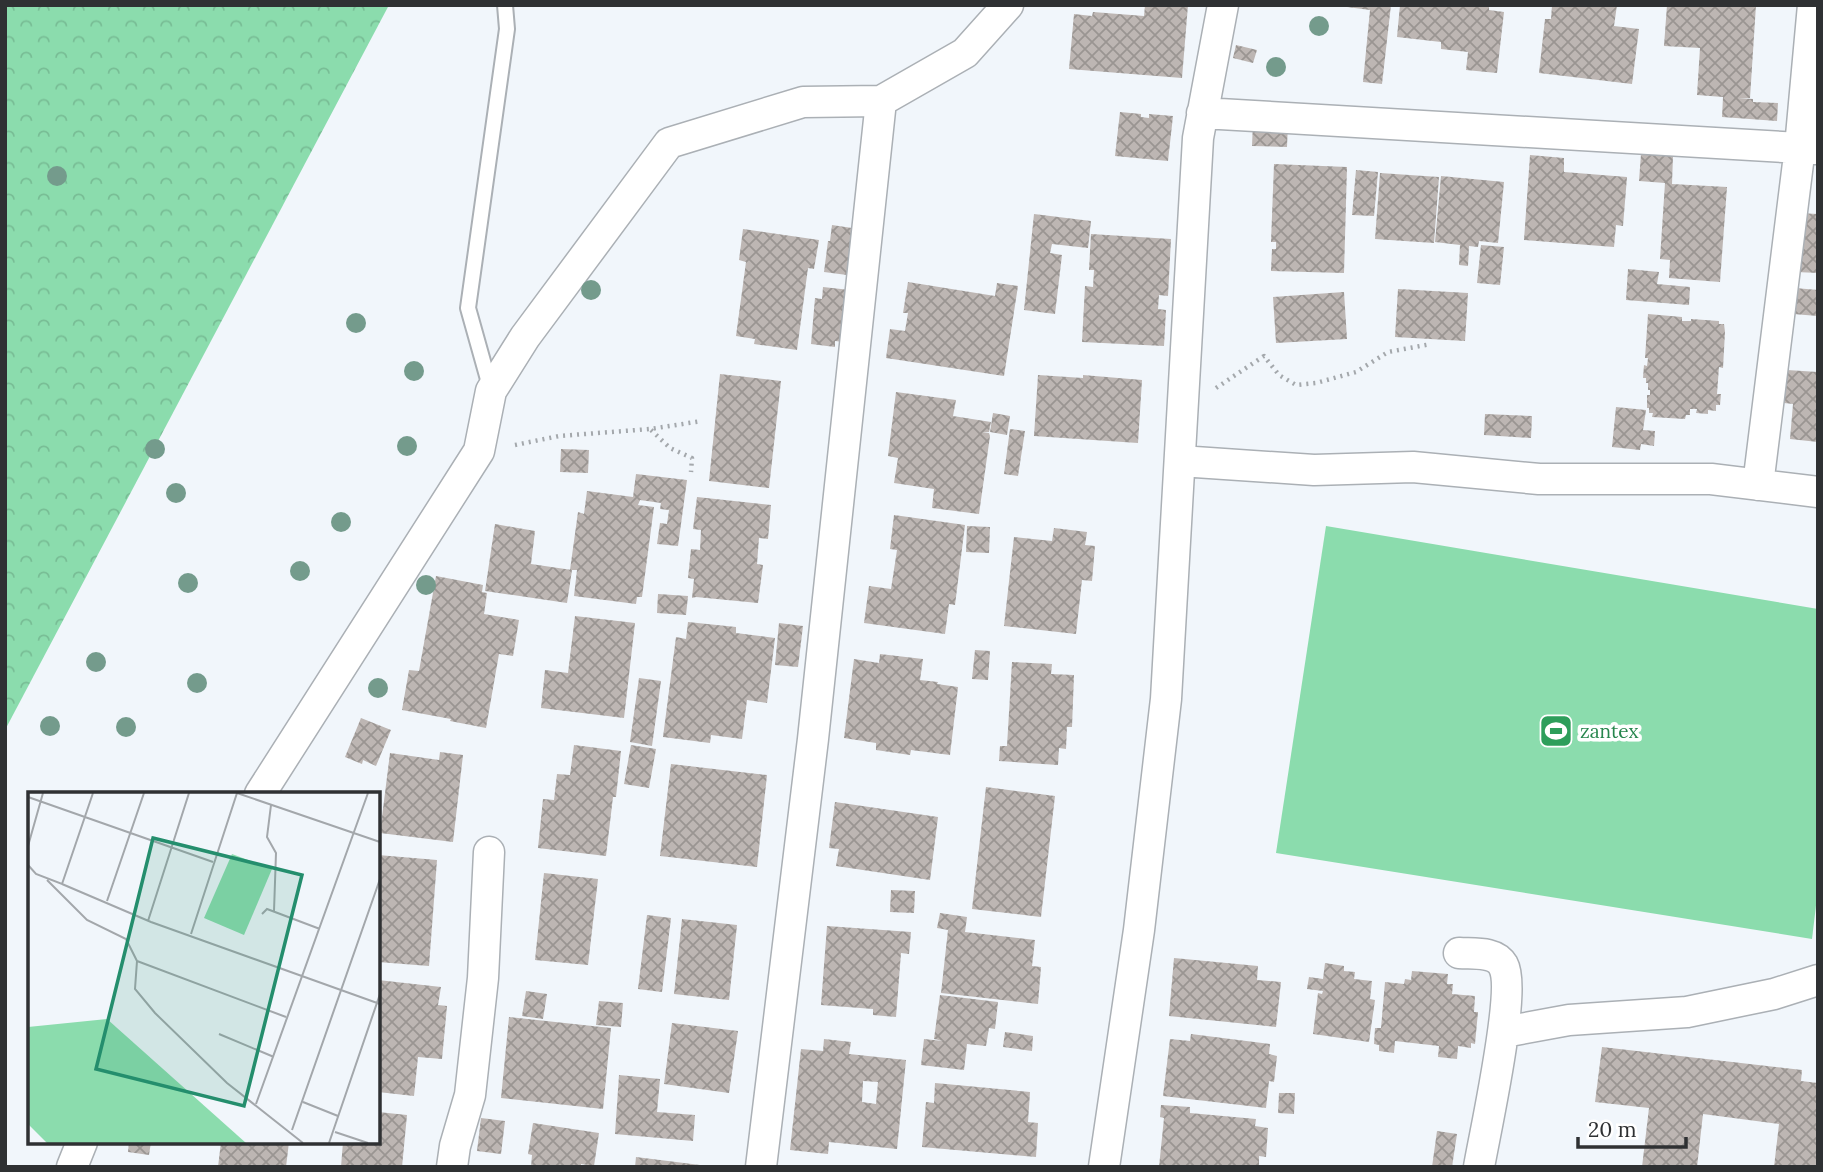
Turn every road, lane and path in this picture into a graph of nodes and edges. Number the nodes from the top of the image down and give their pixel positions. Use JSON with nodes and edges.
{"nodes":[{"id":1,"x":505,"y":5,"type":"edge"},
{"id":2,"x":1007,"y":5,"type":"edge"},
{"id":3,"x":1223,"y":5,"type":"edge"},
{"id":4,"x":1813,"y":5,"type":"edge"},
{"id":5,"x":881,"y":101,"type":"junction"},
{"id":6,"x":1202,"y":113,"type":"junction"},
{"id":7,"x":1809,"y":148,"type":"edge"},
{"id":8,"x":1431,"y":344,"type":"dead end"},
{"id":9,"x":491,"y":391,"type":"junction"},
{"id":10,"x":1183,"y":403,"type":"junction"},
{"id":11,"x":702,"y":421,"type":"dead end"},
{"id":12,"x":650,"y":429,"type":"junction"},
{"id":13,"x":479,"y":451,"type":"junction"},
{"id":14,"x":1180,"y":461,"type":"junction"},
{"id":15,"x":691,"y":472,"type":"dead end"},
{"id":16,"x":1758,"y":485,"type":"junction"},
{"id":17,"x":1818,"y":492,"type":"edge"},
{"id":18,"x":261,"y":792,"type":"edge"},
{"id":19,"x":489,"y":852,"type":"dead end"},
{"id":20,"x":1459,"y":953,"type":"dead end"},
{"id":21,"x":1818,"y":980,"type":"edge"},
{"id":22,"x":1504,"y":1032,"type":"junction"},
{"id":23,"x":81,"y":1144,"type":"edge"},
{"id":24,"x":72,"y":1167,"type":"edge"},
{"id":25,"x":452,"y":1167,"type":"edge"},
{"id":26,"x":761,"y":1167,"type":"edge"},
{"id":27,"x":1104,"y":1167,"type":"edge"},
{"id":28,"x":1479,"y":1167,"type":"edge"}],
"edges":[{"from":1,"to":9,"type":"lane"},
{"from":2,"to":5,"type":"street"},
{"from":3,"to":6,"type":"street"},
{"from":4,"to":7,"type":"street"},
{"from":5,"to":9,"type":"street"},
{"from":5,"to":26,"type":"street"},
{"from":6,"to":7,"type":"street"},
{"from":6,"to":10,"type":"street"},
{"from":7,"to":16,"type":"street"},
{"from":8,"to":10,"type":"path"},
{"from":9,"to":13,"type":"street"},
{"from":10,"to":14,"type":"street"},
{"from":11,"to":12,"type":"path"},
{"from":12,"to":13,"type":"path"},
{"from":12,"to":15,"type":"path"},
{"from":13,"to":18,"type":"street"},
{"from":14,"to":16,"type":"street"},
{"from":14,"to":27,"type":"street"},
{"from":16,"to":17,"type":"street"},
{"from":19,"to":25,"type":"street"},
{"from":20,"to":22,"type":"street"},
{"from":21,"to":22,"type":"street"},
{"from":22,"to":28,"type":"street"},
{"from":23,"to":24,"type":"street"}]}
